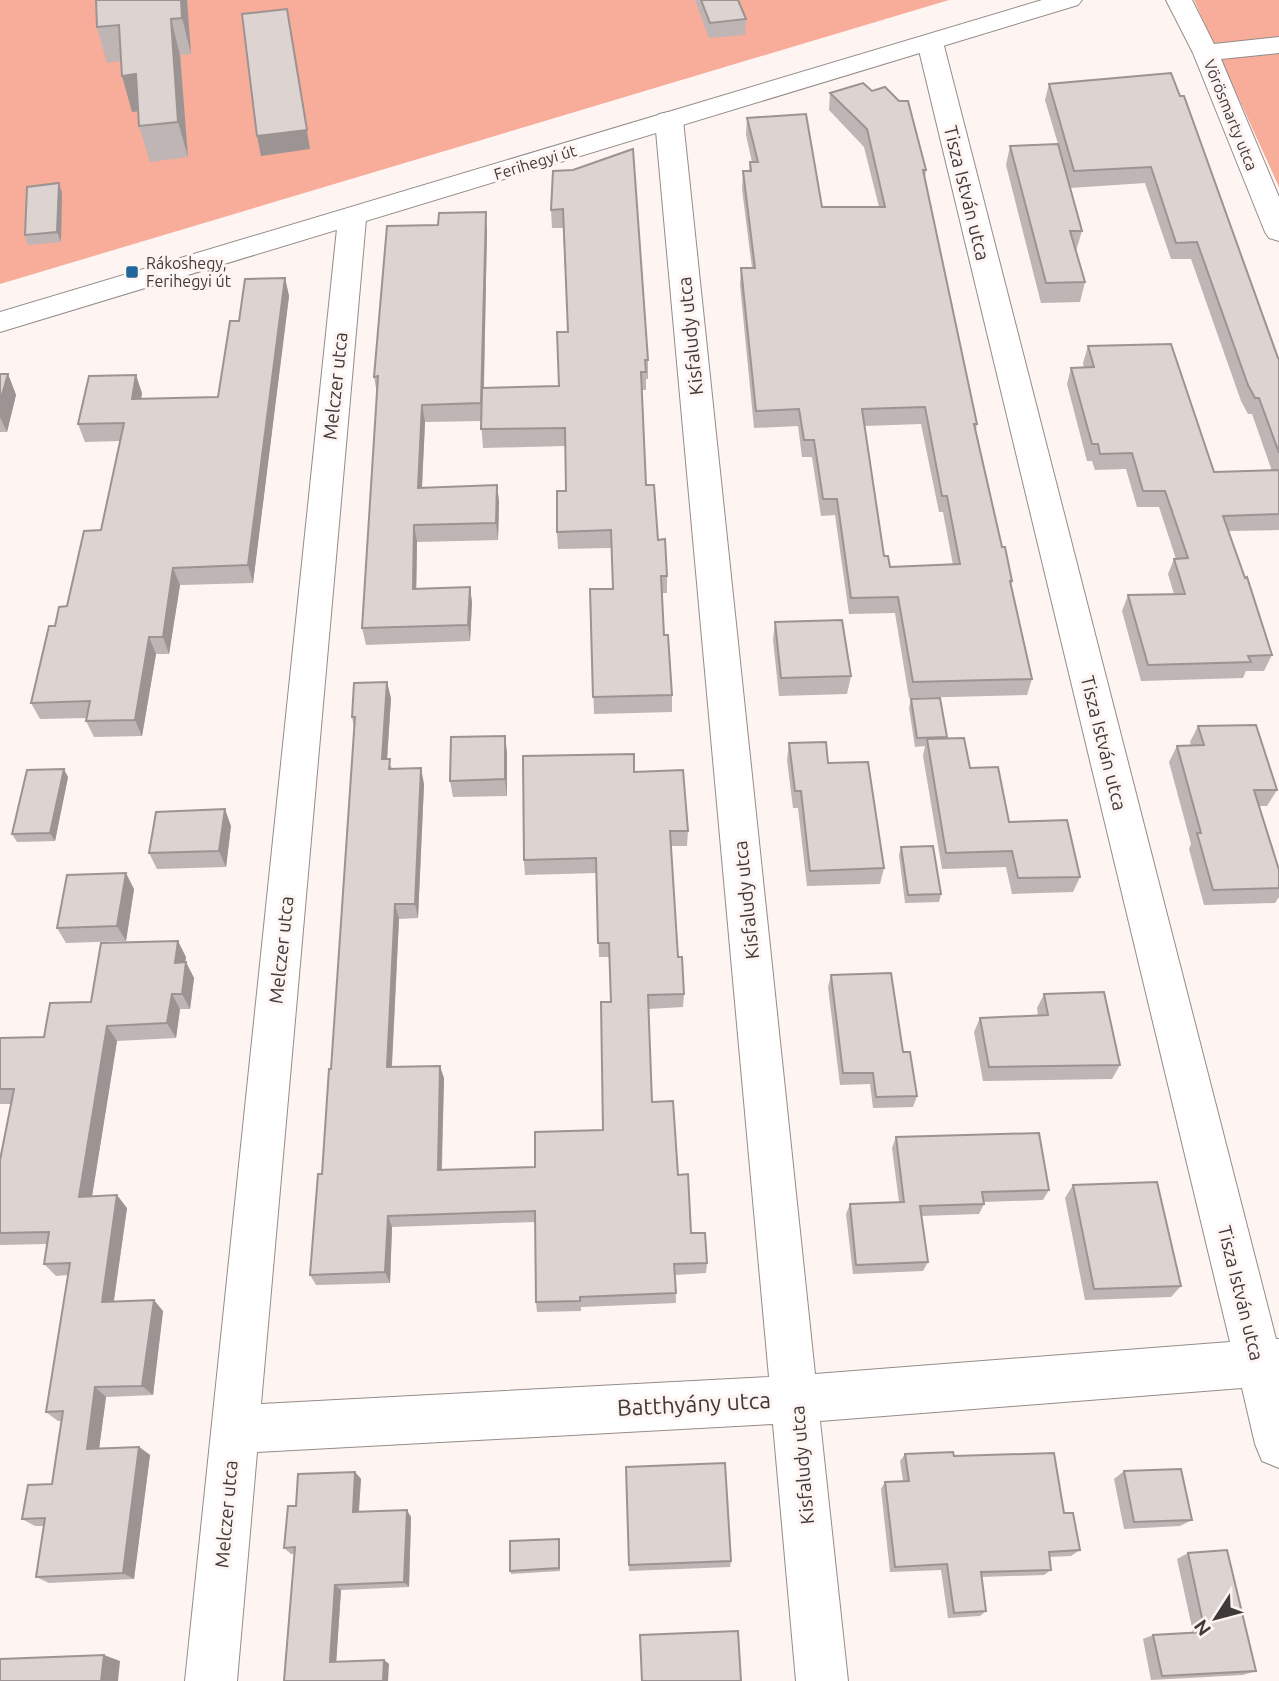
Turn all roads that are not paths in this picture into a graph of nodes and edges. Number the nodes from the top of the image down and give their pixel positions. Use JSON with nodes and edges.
{"nodes":[{"id":1,"x":1069,"y":0,"type":"edge"},
{"id":2,"x":1179,"y":0,"type":"edge"},
{"id":3,"x":930,"y":42,"type":"junction"},
{"id":4,"x":1279,"y":45,"type":"edge"},
{"id":5,"x":1206,"y":53,"type":"junction"},
{"id":6,"x":669,"y":120,"type":"junction"},
{"id":7,"x":352,"y":219,"type":"junction"},
{"id":8,"x":1279,"y":232,"type":"edge"},
{"id":9,"x":0,"y":322,"type":"edge"},
{"id":10,"x":1269,"y":1363,"type":"edge"},
{"id":11,"x":796,"y":1399,"type":"junction"},
{"id":12,"x":234,"y":1429,"type":"junction"},
{"id":13,"x":1279,"y":1444,"type":"edge"},
{"id":14,"x":211,"y":1681,"type":"edge"},
{"id":15,"x":821,"y":1681,"type":"edge"}],
"edges":[{"from":1,"to":3,"type":"street","name":"Ferihegyi út"},
{"from":2,"to":5,"type":"street","name":"Vörösmarty utca"},
{"from":3,"to":6,"type":"street","name":"Ferihegyi út"},
{"from":3,"to":10,"type":"street","name":"Tisza István utca"},
{"from":4,"to":5,"type":"street"},
{"from":5,"to":8,"type":"street","name":"Vörösmarty utca"},
{"from":6,"to":7,"type":"street","name":"Ferihegyi út"},
{"from":6,"to":11,"type":"street","name":"Kisfaludy utca"},
{"from":7,"to":9,"type":"street","name":"Ferihegyi út"},
{"from":7,"to":12,"type":"street","name":"Melczer utca"},
{"from":10,"to":11,"type":"street","name":"Batthyány utca"},
{"from":10,"to":13,"type":"street","name":"Tisza István utca"},
{"from":11,"to":12,"type":"street","name":"Batthyány utca"},
{"from":11,"to":15,"type":"street","name":"Kisfaludy utca"},
{"from":12,"to":14,"type":"street","name":"Melczer utca"}]}
